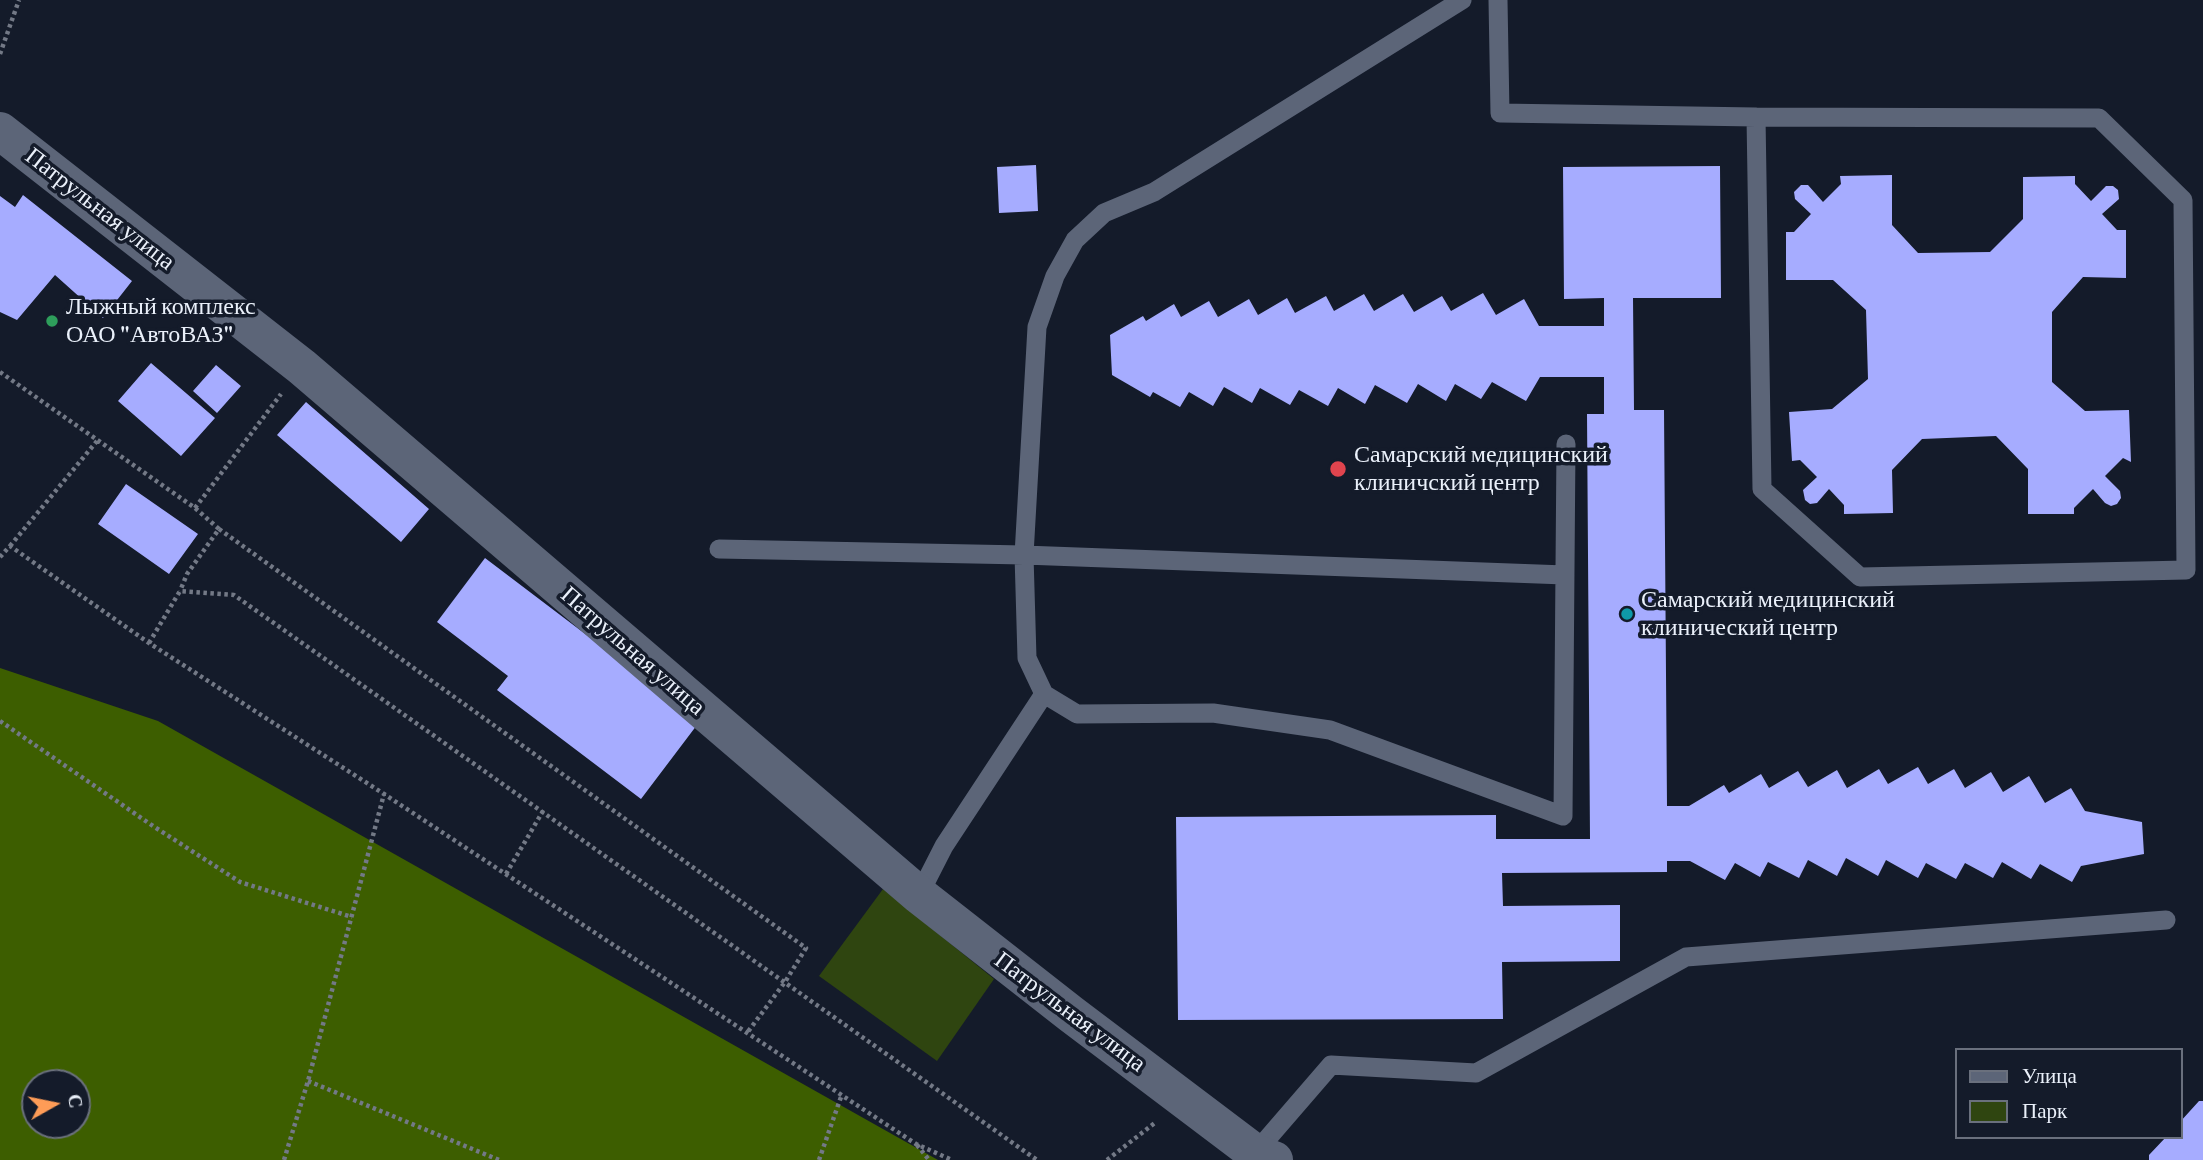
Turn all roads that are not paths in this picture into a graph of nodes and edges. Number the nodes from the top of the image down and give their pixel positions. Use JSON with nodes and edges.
{"nodes":[{"id":1,"x":1462,"y":0,"type":"edge"},
{"id":2,"x":1498,"y":0,"type":"edge"},
{"id":3,"x":1756,"y":117,"type":"junction"},
{"id":4,"x":0,"y":131,"type":"edge"},
{"id":5,"x":2194,"y":295,"type":"edge"},
{"id":6,"x":1566,"y":444,"type":"dead end"},
{"id":7,"x":719,"y":549,"type":"dead end"},
{"id":8,"x":1024,"y":555,"type":"junction"},
{"id":9,"x":1564,"y":575,"type":"junction"},
{"id":10,"x":1044,"y":694,"type":"junction"},
{"id":11,"x":919,"y":895,"type":"junction"},
{"id":12,"x":2165,"y":920,"type":"dead end"},
{"id":13,"x":1265,"y":1156,"type":"edge"}],
"edges":[{"from":1,"to":8,"type":"lane"},
{"from":2,"to":3,"type":"lane"},
{"from":3,"to":5,"type":"lane"},
{"from":3,"to":5,"type":"lane"},
{"from":4,"to":11,"type":"street","name":"Патрульная улица"},
{"from":6,"to":9,"type":"lane"},
{"from":7,"to":8,"type":"lane"},
{"from":8,"to":9,"type":"lane"},
{"from":8,"to":10,"type":"lane"},
{"from":9,"to":10,"type":"lane"},
{"from":10,"to":11,"type":"lane"},
{"from":11,"to":13,"type":"street","name":"Патрульная улица"},
{"from":12,"to":13,"type":"lane"}]}
